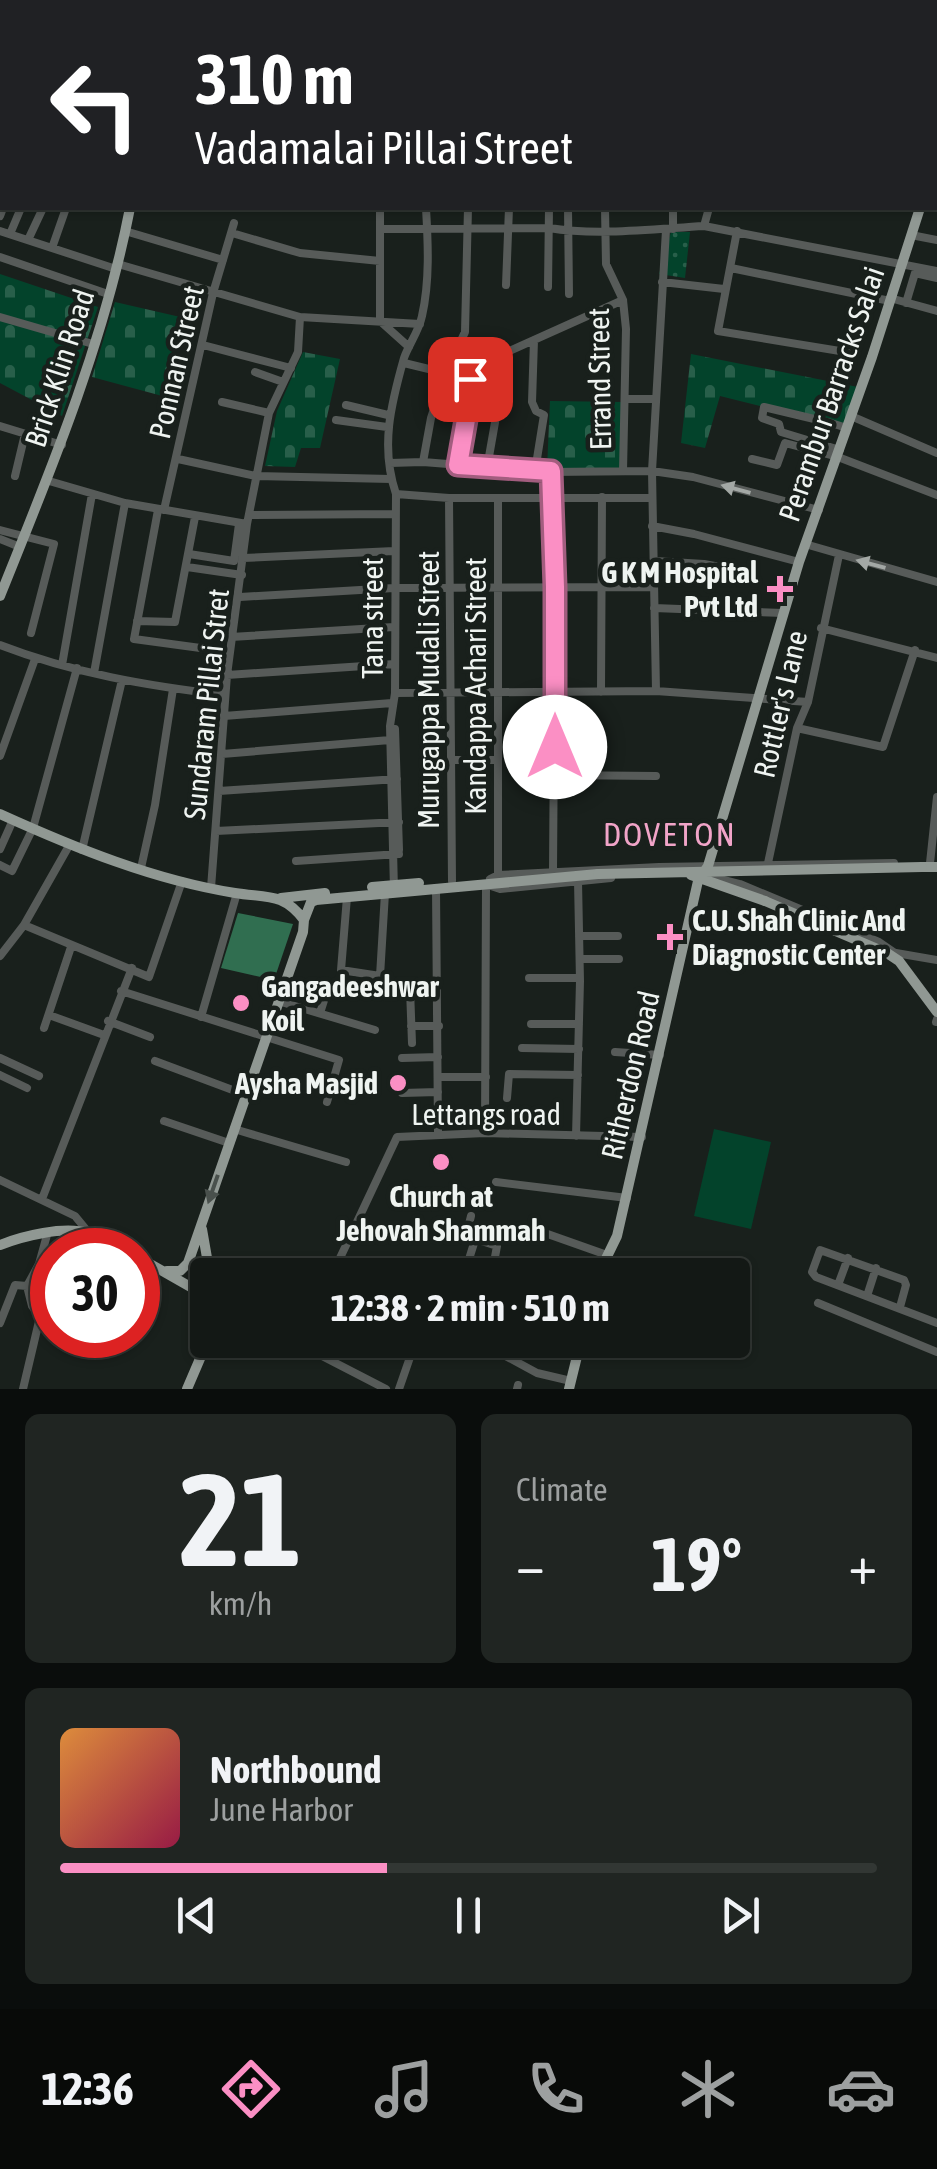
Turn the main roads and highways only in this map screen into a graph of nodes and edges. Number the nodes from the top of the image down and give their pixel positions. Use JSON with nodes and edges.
{"nodes":[{"id":1,"x":130,"y":210,"type":"edge"},
{"id":2,"x":918,"y":210,"type":"edge"},
{"id":3,"x":0,"y":596,"type":"edge"},
{"id":4,"x":0,"y":814,"type":"edge"},
{"id":5,"x":933,"y":866,"type":"edge"},
{"id":6,"x":681,"y":872,"type":"junction"},
{"id":7,"x":704,"y":874,"type":"joint"},
{"id":8,"x":495,"y":882,"type":"junction"},
{"id":9,"x":393,"y":889,"type":"junction"},
{"id":10,"x":281,"y":898,"type":"junction"},
{"id":11,"x":303,"y":926,"type":"junction"},
{"id":12,"x":936,"y":1013,"type":"edge"},
{"id":13,"x":201,"y":1223,"type":"junction"},
{"id":14,"x":30,"y":1238,"type":"edge"},
{"id":15,"x":0,"y":1245,"type":"edge"},
{"id":16,"x":207,"y":1258,"type":"edge"},
{"id":17,"x":606,"y":1258,"type":"edge"},
{"id":18,"x":160,"y":1267,"type":"edge"},
{"id":19,"x":167,"y":1271,"type":"junction"},
{"id":20,"x":190,"y":1286,"type":"edge"},
{"id":21,"x":200,"y":1358,"type":"edge"},
{"id":22,"x":577,"y":1358,"type":"edge"},
{"id":23,"x":570,"y":1385,"type":"edge"},
{"id":24,"x":187,"y":1389,"type":"edge"}],
"edges":[{"from":1,"to":3,"type":"main road","name":"Brick Klin Road"},
{"from":2,"to":7,"type":"main road","name":"Perambur Barracks Salai"},
{"from":4,"to":10,"type":"main road"},
{"from":5,"to":6,"type":"main road","bridge":true},
{"from":6,"to":8,"type":"main road","bridge":true},
{"from":6,"to":12,"type":"main road","bridge":true},
{"from":7,"to":17,"type":"main road","name":"Ritherdon Road"},
{"from":8,"to":9,"type":"main road"},
{"from":8,"to":9,"type":"main road"},
{"from":9,"to":10,"type":"main road"},
{"from":9,"to":11,"type":"main road"},
{"from":10,"to":11,"type":"main road"},
{"from":11,"to":13,"type":"main road","one_way":true},
{"from":13,"to":16,"type":"main road"},
{"from":13,"to":19,"type":"main road"},
{"from":14,"to":15,"type":"main road"},
{"from":18,"to":19,"type":"main road"},
{"from":19,"to":20,"type":"main road"},
{"from":21,"to":24,"type":"main road"},
{"from":22,"to":23,"type":"main road"}]}
